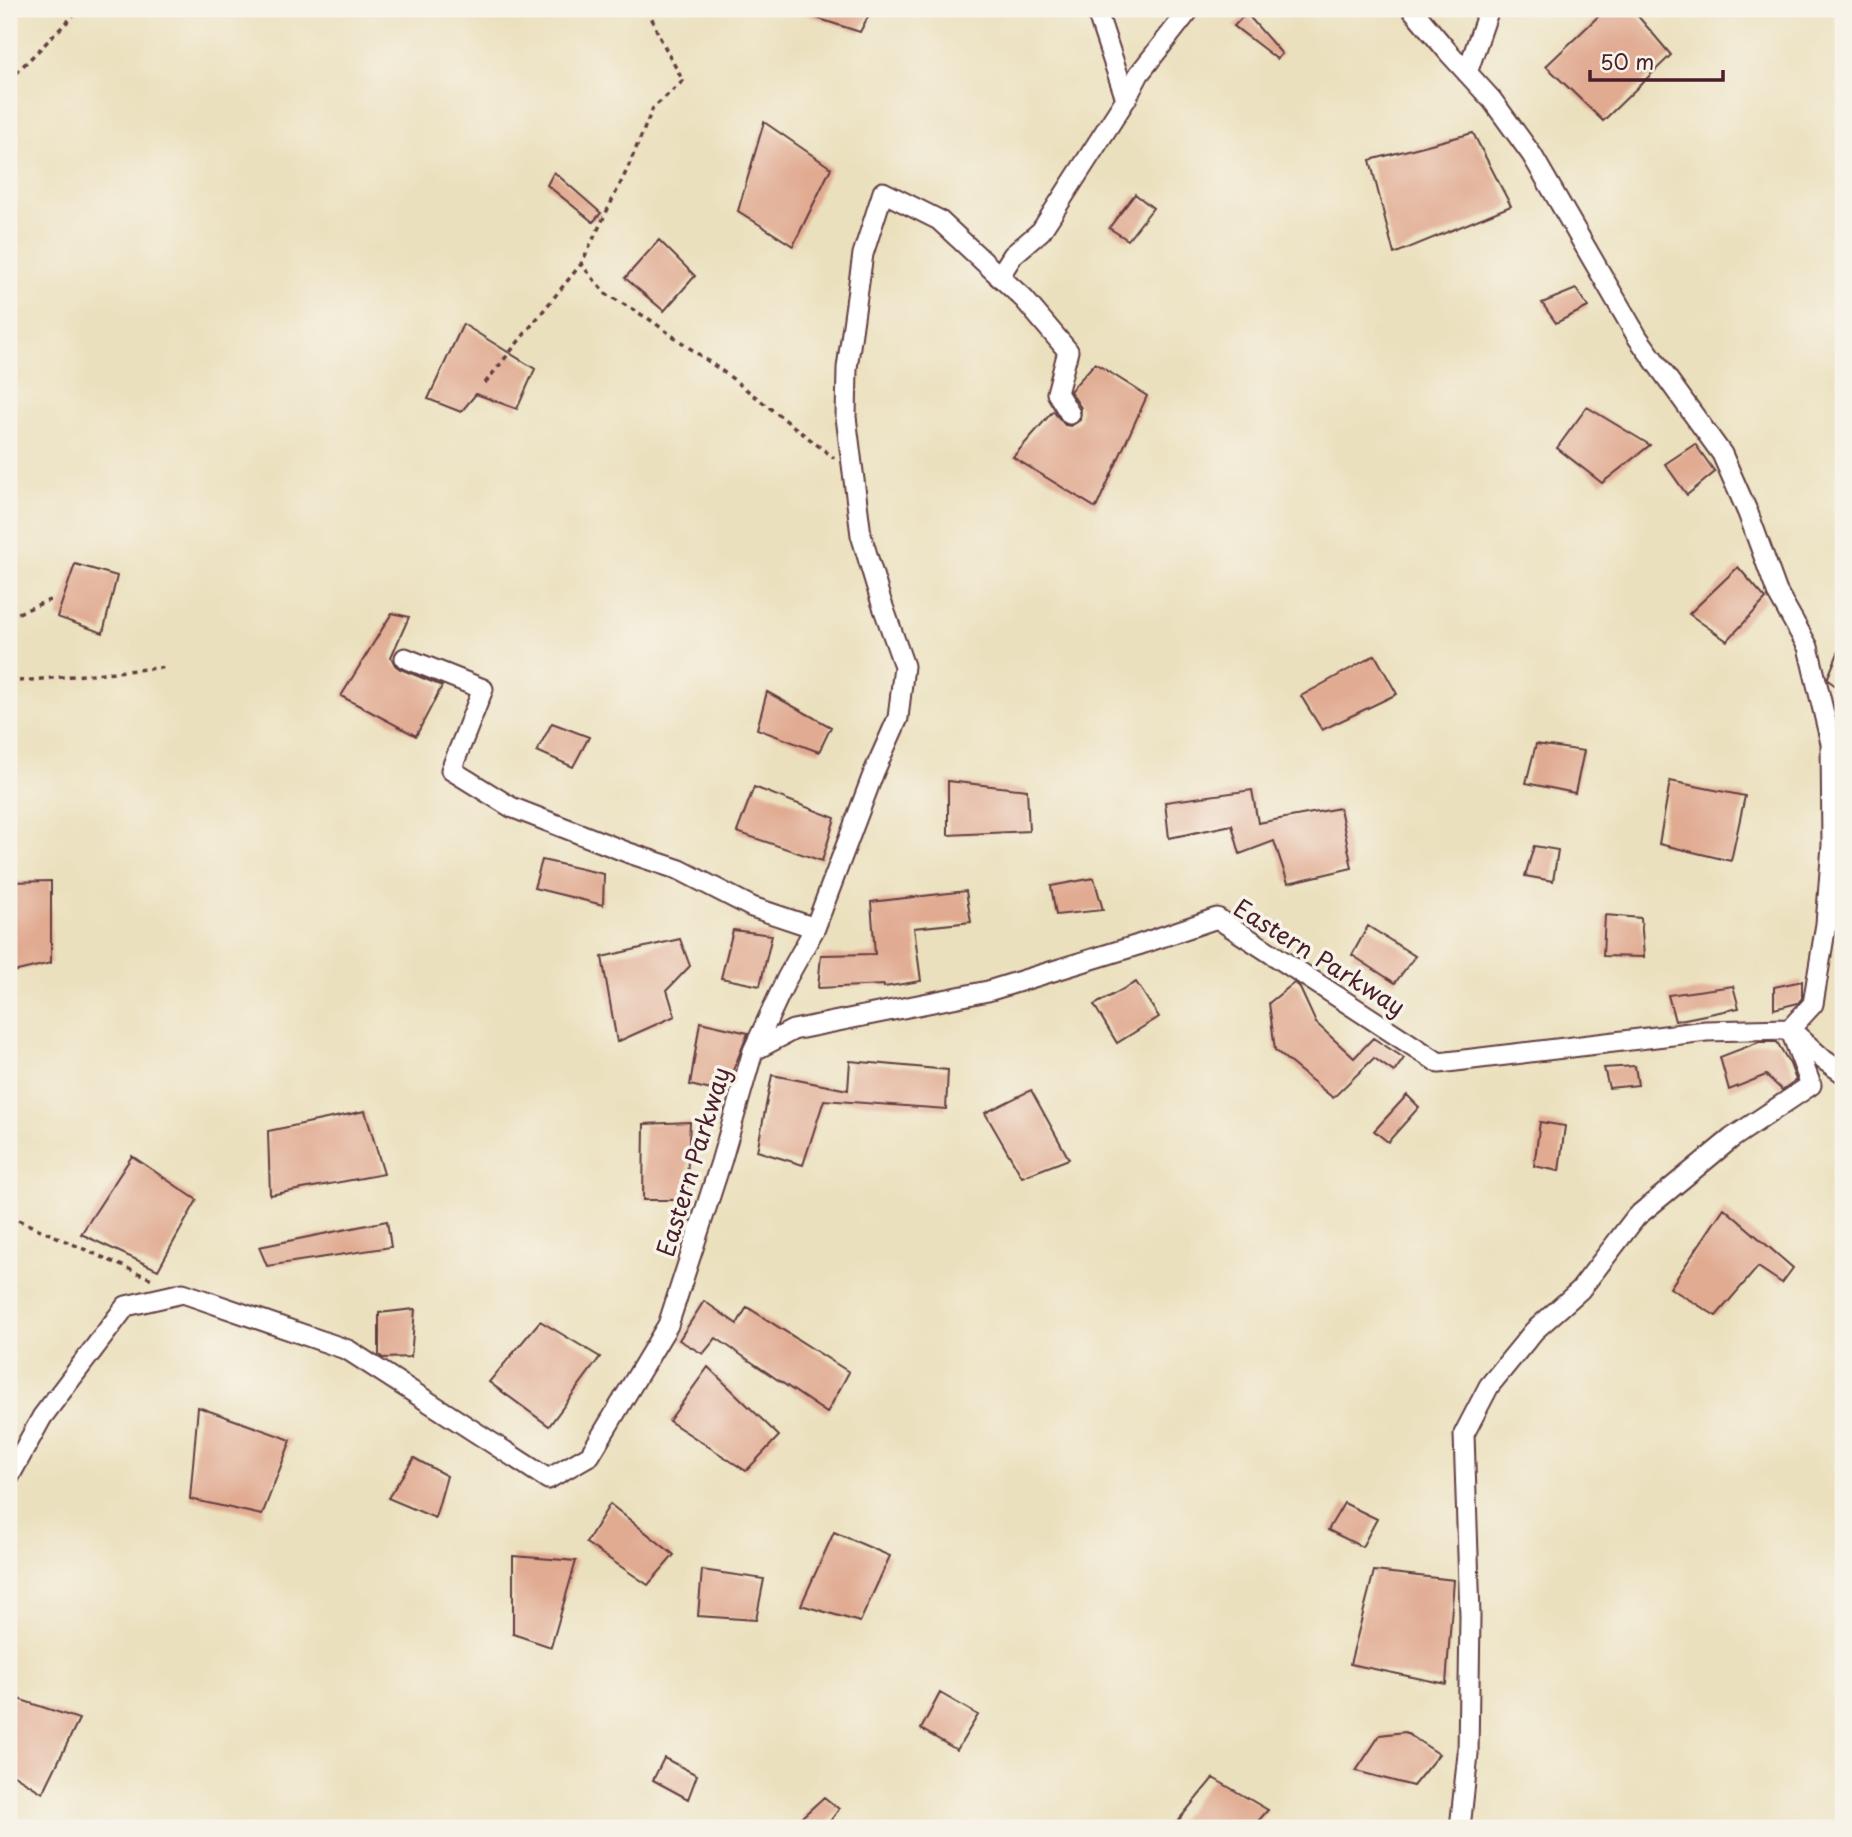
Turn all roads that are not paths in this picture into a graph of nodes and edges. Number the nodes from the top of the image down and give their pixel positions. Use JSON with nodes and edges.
{"nodes":[{"id":1,"x":1096,"y":9,"type":"edge"},
{"id":2,"x":1190,"y":9,"type":"edge"},
{"id":3,"x":1412,"y":9,"type":"edge"},
{"id":4,"x":1489,"y":9,"type":"edge"},
{"id":5,"x":1467,"y":73,"type":"junction"},
{"id":6,"x":1126,"y":99,"type":"junction"},
{"id":7,"x":999,"y":277,"type":"junction"},
{"id":8,"x":1070,"y":414,"type":"dead end"},
{"id":9,"x":405,"y":659,"type":"dead end"},
{"id":10,"x":1835,"y":920,"type":"edge"},
{"id":11,"x":815,"y":928,"type":"junction"},
{"id":12,"x":1790,"y":1029,"type":"junction"},
{"id":13,"x":753,"y":1051,"type":"junction"},
{"id":14,"x":1843,"y":1073,"type":"edge"},
{"id":15,"x":9,"y":1477,"type":"edge"},
{"id":16,"x":1460,"y":1828,"type":"edge"}],
"edges":[{"from":1,"to":6,"type":"street"},
{"from":2,"to":6,"type":"street"},
{"from":3,"to":5,"type":"street"},
{"from":4,"to":5,"type":"street"},
{"from":5,"to":10,"type":"street"},
{"from":6,"to":7,"type":"street"},
{"from":7,"to":8,"type":"street"},
{"from":7,"to":11,"type":"street"},
{"from":9,"to":11,"type":"street"},
{"from":10,"to":12,"type":"street"},
{"from":11,"to":13,"type":"street"},
{"from":12,"to":13,"type":"street","name":"Eastern Parkway"},
{"from":12,"to":14,"type":"street"},
{"from":12,"to":16,"type":"street"},
{"from":13,"to":15,"type":"street","name":"Eastern Parkway"}]}
